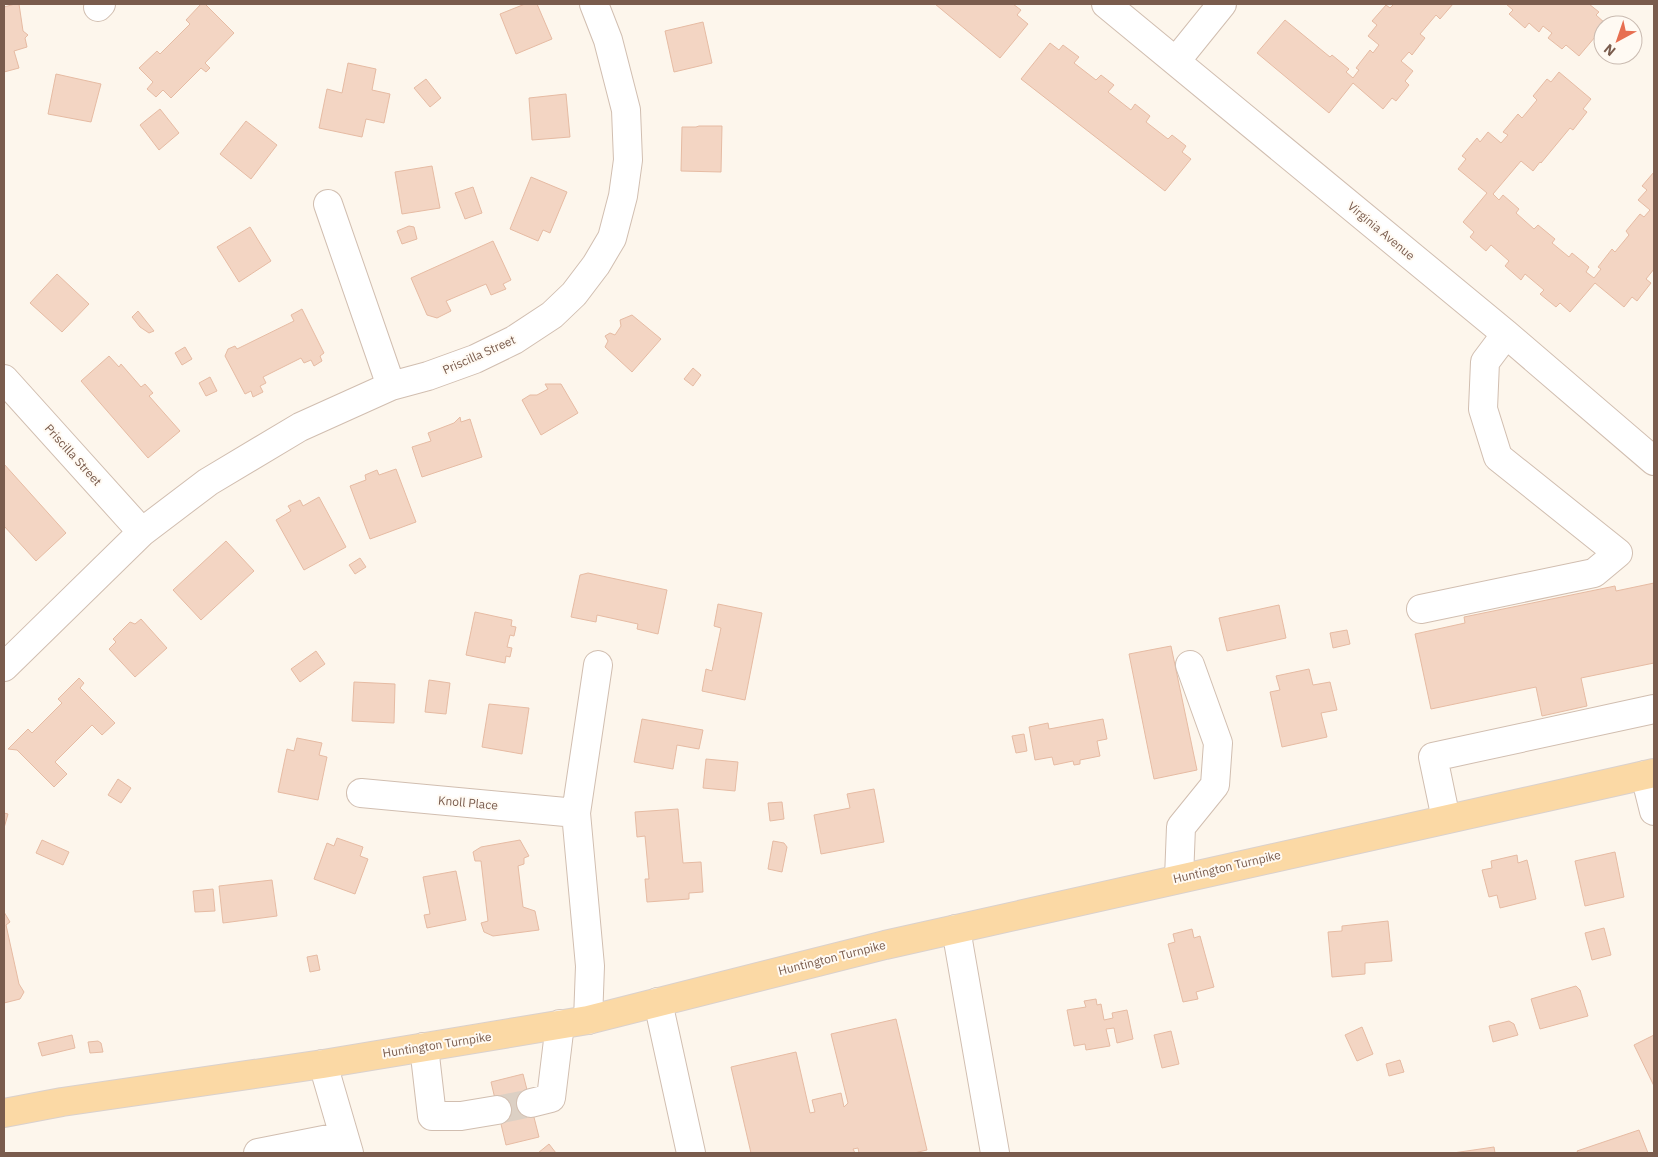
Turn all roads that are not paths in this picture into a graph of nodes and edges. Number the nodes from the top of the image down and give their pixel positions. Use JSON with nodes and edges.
{"nodes":[{"id":1,"x":594,"y":4,"type":"edge"},
{"id":2,"x":1106,"y":4,"type":"edge"},
{"id":3,"x":1222,"y":4,"type":"edge"},
{"id":4,"x":1176,"y":61,"type":"junction"},
{"id":5,"x":328,"y":204,"type":"dead end"},
{"id":6,"x":1506,"y":334,"type":"junction"},
{"id":7,"x":4,"y":379,"type":"edge"},
{"id":8,"x":391,"y":386,"type":"junction"},
{"id":9,"x":1654,"y":461,"type":"edge"},
{"id":10,"x":142,"y":532,"type":"junction"},
{"id":11,"x":1420,"y":609,"type":"dead end"},
{"id":12,"x":598,"y":665,"type":"dead end"},
{"id":13,"x":1190,"y":665,"type":"dead end"},
{"id":14,"x":4,"y":667,"type":"edge"},
{"id":15,"x":1654,"y":709,"type":"edge"},
{"id":16,"x":1649,"y":774,"type":"edge"},
{"id":17,"x":361,"y":793,"type":"dead end"},
{"id":18,"x":1654,"y":811,"type":"edge"},
{"id":19,"x":576,"y":813,"type":"junction"},
{"id":20,"x":1446,"y":818,"type":"junction"},
{"id":21,"x":1179,"y":878,"type":"junction"},
{"id":22,"x":956,"y":929,"type":"junction"},
{"id":23,"x":658,"y":1002,"type":"junction"},
{"id":24,"x":588,"y":1020,"type":"junction"},
{"id":25,"x":560,"y":1024,"type":"junction"},
{"id":26,"x":424,"y":1047,"type":"junction"},
{"id":27,"x":323,"y":1064,"type":"junction"},
{"id":28,"x":531,"y":1103,"type":"tunnel mouth"},
{"id":29,"x":498,"y":1110,"type":"tunnel mouth"},
{"id":30,"x":4,"y":1113,"type":"edge"},
{"id":31,"x":347,"y":1145,"type":"edge"},
{"id":32,"x":258,"y":1153,"type":"edge"},
{"id":33,"x":691,"y":1153,"type":"edge"},
{"id":34,"x":995,"y":1153,"type":"edge"}],
"edges":[{"from":1,"to":8,"type":"street","name":"Priscilla Street"},
{"from":2,"to":4,"type":"street","name":"Virginia Avenue"},
{"from":3,"to":4,"type":"street"},
{"from":4,"to":6,"type":"street","name":"Virginia Avenue"},
{"from":5,"to":8,"type":"street"},
{"from":6,"to":9,"type":"street","name":"Virginia Avenue"},
{"from":6,"to":11,"type":"street"},
{"from":7,"to":10,"type":"street","name":"Priscilla Street"},
{"from":8,"to":10,"type":"street","name":"Priscilla Street"},
{"from":10,"to":14,"type":"street","name":"Priscilla Street"},
{"from":12,"to":19,"type":"street"},
{"from":13,"to":21,"type":"street"},
{"from":15,"to":20,"type":"street"},
{"from":16,"to":18,"type":"street"},
{"from":16,"to":20,"type":"main road","name":"Huntington Turnpike"},
{"from":17,"to":19,"type":"street","name":"Knoll Place"},
{"from":19,"to":24,"type":"street"},
{"from":20,"to":21,"type":"main road","name":"Huntington Turnpike"},
{"from":21,"to":22,"type":"main road","name":"Huntington Turnpike"},
{"from":22,"to":23,"type":"main road","name":"Huntington Turnpike"},
{"from":22,"to":34,"type":"street"},
{"from":23,"to":24,"type":"main road","name":"Huntington Turnpike"},
{"from":23,"to":33,"type":"street"},
{"from":24,"to":25,"type":"main road","name":"Huntington Turnpike"},
{"from":25,"to":26,"type":"main road","name":"Huntington Turnpike"},
{"from":25,"to":28,"type":"street"},
{"from":26,"to":27,"type":"main road","name":"Huntington Turnpike"},
{"from":26,"to":29,"type":"street"},
{"from":27,"to":30,"type":"main road","name":"Huntington Turnpike"},
{"from":27,"to":31,"type":"street"},
{"from":31,"to":32,"type":"street"}]}
